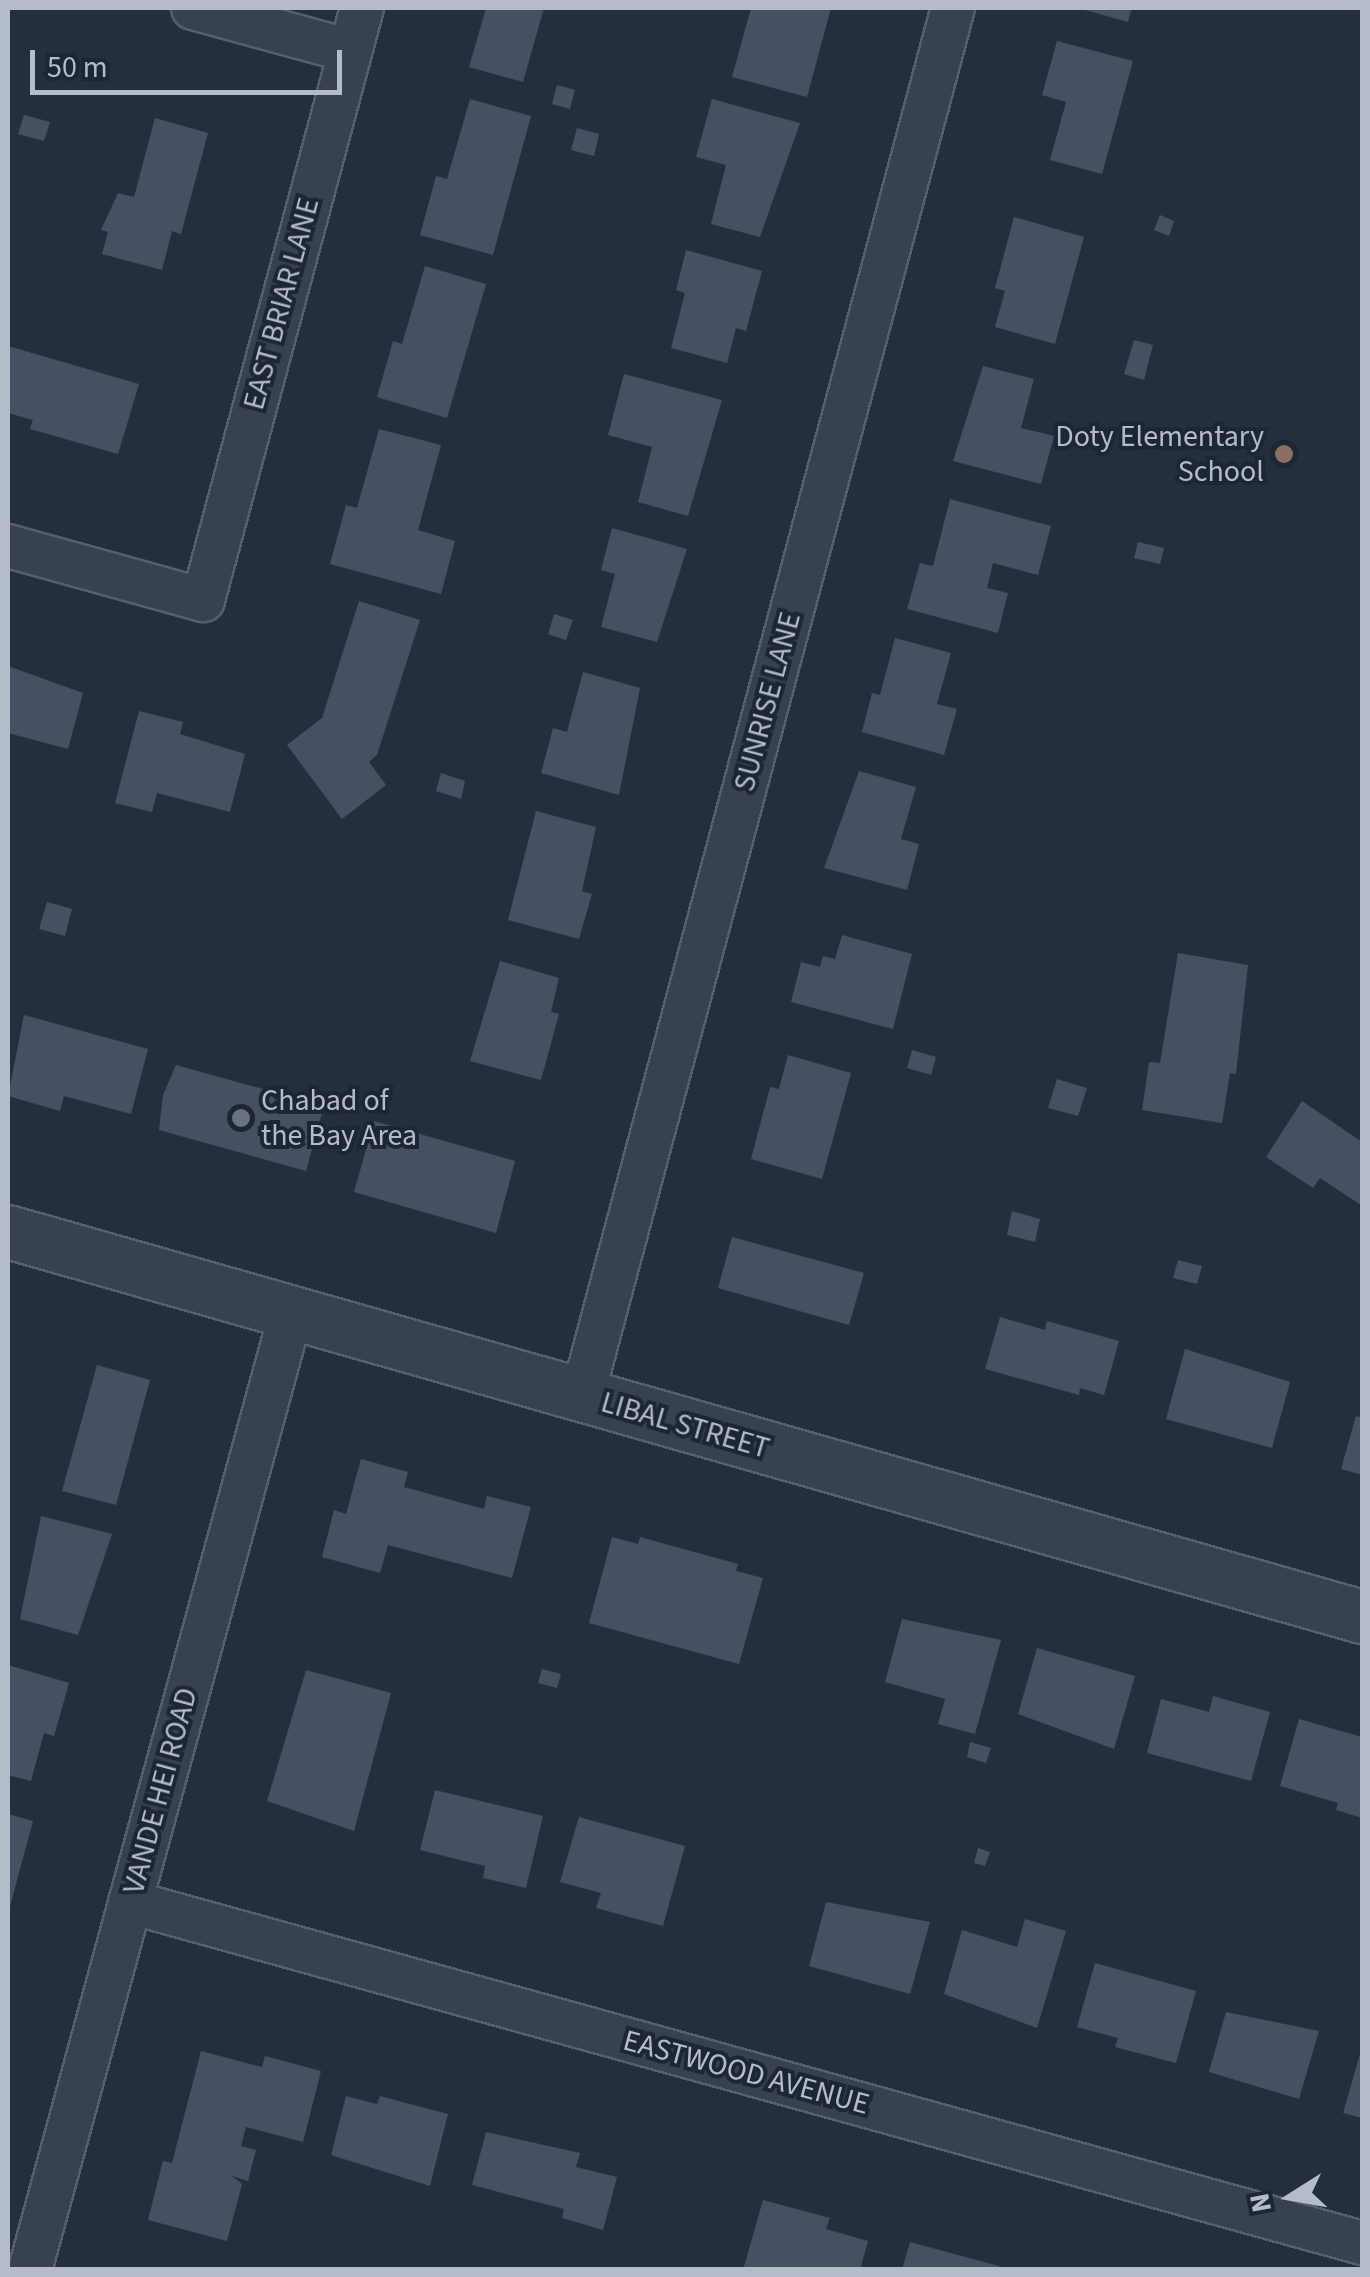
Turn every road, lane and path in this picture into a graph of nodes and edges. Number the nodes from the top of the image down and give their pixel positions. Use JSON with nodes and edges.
{"nodes":[{"id":1,"x":193,"y":8,"type":"edge"},
{"id":2,"x":362,"y":8,"type":"edge"},
{"id":3,"x":954,"y":8,"type":"edge"},
{"id":4,"x":350,"y":52,"type":"junction"},
{"id":5,"x":8,"y":546,"type":"edge"},
{"id":6,"x":8,"y":1232,"type":"edge"},
{"id":7,"x":291,"y":1313,"type":"junction"},
{"id":8,"x":582,"y":1396,"type":"junction"},
{"id":9,"x":1362,"y":1617,"type":"edge"},
{"id":10,"x":130,"y":1902,"type":"junction"},
{"id":11,"x":1362,"y":2243,"type":"edge"},
{"id":12,"x":30,"y":2270,"type":"edge"}],
"edges":[{"from":1,"to":4,"type":"street"},
{"from":2,"to":4,"type":"street","name":"EAST BRIAR LANE"},
{"from":3,"to":8,"type":"street","name":"SUNRISE LANE"},
{"from":4,"to":5,"type":"street","name":"EAST BRIAR LANE"},
{"from":6,"to":7,"type":"street","name":"LIBAL STREET"},
{"from":7,"to":8,"type":"street","name":"LIBAL STREET"},
{"from":7,"to":10,"type":"street","name":"VANDE HEI ROAD"},
{"from":8,"to":9,"type":"street","name":"LIBAL STREET"},
{"from":10,"to":11,"type":"street","name":"EASTWOOD AVENUE"},
{"from":10,"to":12,"type":"street","name":"VANDE HEI ROAD"}]}
